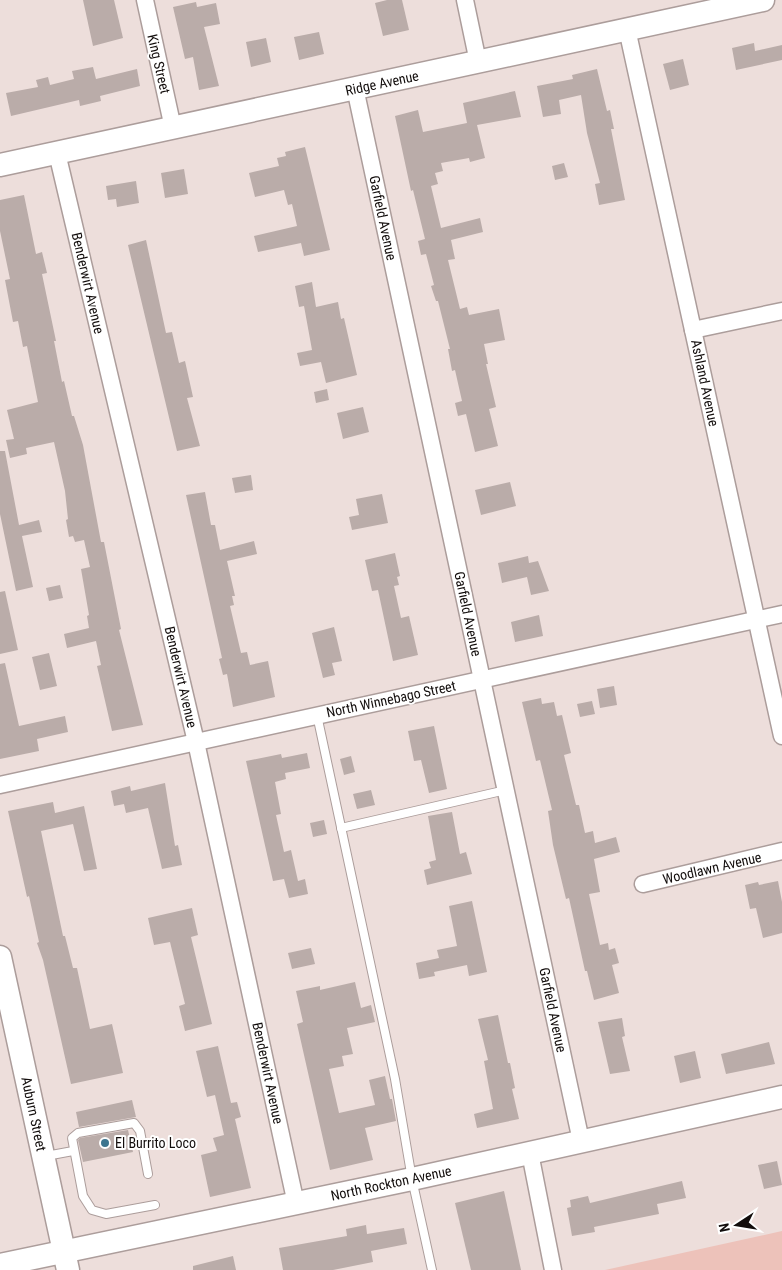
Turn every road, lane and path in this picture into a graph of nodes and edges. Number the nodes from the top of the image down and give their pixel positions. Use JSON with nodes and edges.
{"nodes":[{"id":1,"x":145,"y":0,"type":"edge"},
{"id":2,"x":465,"y":0,"type":"edge"},
{"id":3,"x":763,"y":0,"type":"edge"},
{"id":4,"x":721,"y":5,"type":"edge"},
{"id":5,"x":627,"y":29,"type":"junction"},
{"id":6,"x":478,"y":62,"type":"junction"},
{"id":7,"x":355,"y":88,"type":"junction"},
{"id":8,"x":173,"y":128,"type":"junction"},
{"id":9,"x":57,"y":153,"type":"junction"},
{"id":10,"x":0,"y":165,"type":"edge"},
{"id":11,"x":782,"y":312,"type":"edge"},
{"id":12,"x":693,"y":330,"type":"junction"},
{"id":13,"x":782,"y":614,"type":"edge"},
{"id":14,"x":756,"y":620,"type":"junction"},
{"id":15,"x":482,"y":679,"type":"junction"},
{"id":16,"x":317,"y":715,"type":"junction"},
{"id":17,"x":782,"y":736,"type":"edge"},
{"id":18,"x":196,"y":742,"type":"junction"},
{"id":19,"x":0,"y":786,"type":"edge"},
{"id":20,"x":506,"y":790,"type":"junction"},
{"id":21,"x":341,"y":828,"type":"junction"},
{"id":22,"x":782,"y":851,"type":"edge"},
{"id":23,"x":643,"y":884,"type":"dead end"},
{"id":24,"x":0,"y":961,"type":"edge"},
{"id":25,"x":782,"y":1097,"type":"edge"},
{"id":26,"x":581,"y":1141,"type":"junction"},
{"id":27,"x":73,"y":1151,"type":"junction"},
{"id":28,"x":530,"y":1153,"type":"junction"},
{"id":29,"x":44,"y":1157,"type":"junction"},
{"id":30,"x":148,"y":1174,"type":"dead end"},
{"id":31,"x":412,"y":1179,"type":"junction"},
{"id":32,"x":296,"y":1204,"type":"junction"},
{"id":33,"x":155,"y":1205,"type":"dead end"},
{"id":34,"x":66,"y":1260,"type":"edge"},
{"id":35,"x":0,"y":1265,"type":"edge"},
{"id":36,"x":432,"y":1270,"type":"edge"},
{"id":37,"x":553,"y":1270,"type":"edge"}],
"edges":[{"from":1,"to":8,"type":"street","name":"King Street"},
{"from":2,"to":6,"type":"street"},
{"from":3,"to":4,"type":"main road","name":"Ridge Avenue"},
{"from":4,"to":5,"type":"main road","name":"Ridge Avenue"},
{"from":5,"to":6,"type":"main road","name":"Ridge Avenue"},
{"from":5,"to":12,"type":"street","name":"Ashland Avenue"},
{"from":6,"to":7,"type":"main road","name":"Ridge Avenue"},
{"from":7,"to":8,"type":"main road","name":"Ridge Avenue"},
{"from":7,"to":15,"type":"street","name":"Garfield Avenue"},
{"from":8,"to":9,"type":"main road","name":"Ridge Avenue"},
{"from":9,"to":10,"type":"main road","name":"Ridge Avenue"},
{"from":9,"to":18,"type":"street","name":"Benderwirt Avenue"},
{"from":11,"to":12,"type":"street"},
{"from":12,"to":14,"type":"street","name":"Ashland Avenue"},
{"from":13,"to":14,"type":"street","name":"North Winnebago Street"},
{"from":14,"to":15,"type":"street","name":"North Winnebago Street"},
{"from":14,"to":17,"type":"street","name":"Ashland Avenue"},
{"from":15,"to":16,"type":"street","name":"North Winnebago Street"},
{"from":15,"to":20,"type":"street","name":"Garfield Avenue"},
{"from":16,"to":18,"type":"street","name":"North Winnebago Street"},
{"from":16,"to":21,"type":"lane"},
{"from":18,"to":19,"type":"street","name":"North Winnebago Street"},
{"from":18,"to":32,"type":"street","name":"Benderwirt Avenue"},
{"from":20,"to":21,"type":"lane"},
{"from":20,"to":26,"type":"street","name":"Garfield Avenue"},
{"from":21,"to":31,"type":"lane"},
{"from":22,"to":23,"type":"street","name":"Woodlawn Avenue"},
{"from":24,"to":29,"type":"main road","name":"Auburn Street"},
{"from":25,"to":26,"type":"main road","name":"North Rockton Avenue"},
{"from":26,"to":28,"type":"main road","name":"North Rockton Avenue"},
{"from":27,"to":29,"type":"lane"},
{"from":27,"to":30,"type":"lane"},
{"from":27,"to":33,"type":"lane"},
{"from":28,"to":31,"type":"main road","name":"North Rockton Avenue"},
{"from":28,"to":37,"type":"street"},
{"from":29,"to":34,"type":"main road","name":"Auburn Street"},
{"from":31,"to":32,"type":"main road","name":"North Rockton Avenue"},
{"from":31,"to":36,"type":"lane"},
{"from":32,"to":34,"type":"main road","name":"North Rockton Avenue"},
{"from":34,"to":35,"type":"main road","name":"North Rockton Avenue"}]}
